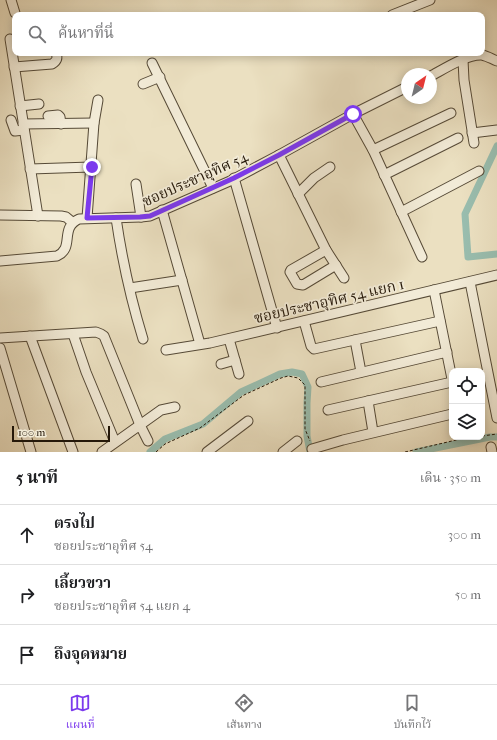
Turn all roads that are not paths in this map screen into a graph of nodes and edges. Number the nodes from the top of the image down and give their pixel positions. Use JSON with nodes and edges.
{"nodes":[{"id":1,"x":11,"y":0,"type":"edge"},
{"id":2,"x":430,"y":0,"type":"edge"},
{"id":3,"x":15,"y":12,"type":"edge"},
{"id":4,"x":400,"y":12,"type":"edge"},
{"id":5,"x":10,"y":39,"type":"dead end"},
{"id":6,"x":12,"y":53,"type":"edge"},
{"id":7,"x":12,"y":56,"type":"edge"},
{"id":8,"x":57,"y":56,"type":"edge"},
{"id":9,"x":463,"y":60,"type":"junction"},
{"id":10,"x":497,"y":61,"type":"edge"},
{"id":11,"x":152,"y":62,"type":"dead end"},
{"id":12,"x":14,"y":67,"type":"junction"},
{"id":13,"x":437,"y":73,"type":"edge"},
{"id":14,"x":160,"y":77,"type":"junction"},
{"id":15,"x":143,"y":84,"type":"dead end"},
{"id":16,"x":401,"y":90,"type":"edge"},
{"id":17,"x":98,"y":100,"type":"dead end"},
{"id":18,"x":39,"y":104,"type":"dead end"},
{"id":19,"x":20,"y":106,"type":"junction"},
{"id":20,"x":451,"y":113,"type":"dead end"},
{"id":21,"x":353,"y":114,"type":"junction"},
{"id":22,"x":48,"y":116,"type":"dead end"},
{"id":23,"x":11,"y":120,"type":"dead end"},
{"id":24,"x":94,"y":123,"type":"junction"},
{"id":25,"x":61,"y":124,"type":"junction"},
{"id":26,"x":24,"y":127,"type":"junction"},
{"id":27,"x":497,"y":130,"type":"edge"},
{"id":28,"x":472,"y":133,"type":"junction"},
{"id":29,"x":458,"y":138,"type":"dead end"},
{"id":30,"x":474,"y":143,"type":"dead end"},
{"id":31,"x":373,"y":150,"type":"junction"},
{"id":32,"x":279,"y":155,"type":"junction"},
{"id":33,"x":92,"y":167,"type":"junction"},
{"id":34,"x":330,"y":167,"type":"dead end"},
{"id":35,"x":30,"y":168,"type":"junction"},
{"id":36,"x":479,"y":171,"type":"dead end"},
{"id":37,"x":384,"y":175,"type":"junction"},
{"id":38,"x":234,"y":178,"type":"junction"},
{"id":39,"x":136,"y":184,"type":"dead end"},
{"id":40,"x":212,"y":188,"type":"junction"},
{"id":41,"x":298,"y":194,"type":"junction"},
{"id":42,"x":162,"y":210,"type":"junction"},
{"id":43,"x":401,"y":212,"type":"junction"},
{"id":44,"x":0,"y":215,"type":"edge"},
{"id":45,"x":38,"y":216,"type":"junction"},
{"id":46,"x":140,"y":217,"type":"junction"},
{"id":47,"x":87,"y":218,"type":"junction"},
{"id":48,"x":116,"y":218,"type":"junction"},
{"id":49,"x":72,"y":222,"type":"junction"},
{"id":50,"x":326,"y":250,"type":"junction"},
{"id":51,"x":422,"y":257,"type":"dead end"},
{"id":52,"x":0,"y":261,"type":"edge"},
{"id":53,"x":336,"y":265,"type":"junction"},
{"id":54,"x":497,"y":275,"type":"edge"},
{"id":55,"x":344,"y":278,"type":"dead end"},
{"id":56,"x":182,"y":280,"type":"junction"},
{"id":57,"x":470,"y":282,"type":"junction"},
{"id":58,"x":130,"y":288,"type":"junction"},
{"id":59,"x":434,"y":290,"type":"junction"},
{"id":60,"x":304,"y":321,"type":"junction"},
{"id":61,"x":440,"y":321,"type":"junction"},
{"id":62,"x":277,"y":328,"type":"junction"},
{"id":63,"x":73,"y":334,"type":"junction"},
{"id":64,"x":30,"y":336,"type":"junction"},
{"id":65,"x":0,"y":338,"type":"edge"},
{"id":66,"x":229,"y":339,"type":"junction"},
{"id":67,"x":143,"y":340,"type":"dead end"},
{"id":68,"x":355,"y":340,"type":"junction"},
{"id":69,"x":200,"y":344,"type":"junction"},
{"id":70,"x":0,"y":348,"type":"edge"},
{"id":71,"x":166,"y":350,"type":"dead end"},
{"id":72,"x":447,"y":352,"type":"junction"},
{"id":73,"x":235,"y":360,"type":"junction"},
{"id":74,"x":221,"y":364,"type":"dead end"},
{"id":75,"x":450,"y":368,"type":"edge"},
{"id":76,"x":361,"y":372,"type":"junction"},
{"id":77,"x":239,"y":374,"type":"dead end"},
{"id":78,"x":321,"y":382,"type":"dead end"},
{"id":79,"x":449,"y":383,"type":"edge"},
{"id":80,"x":368,"y":401,"type":"junction"},
{"id":81,"x":175,"y":407,"type":"dead end"},
{"id":82,"x":328,"y":410,"type":"dead end"},
{"id":83,"x":449,"y":415,"type":"edge"},
{"id":84,"x":497,"y":418,"type":"edge"},
{"id":85,"x":248,"y":421,"type":"dead end"},
{"id":86,"x":140,"y":425,"type":"junction"},
{"id":87,"x":373,"y":432,"type":"junction"},
{"id":88,"x":148,"y":441,"type":"dead end"},
{"id":89,"x":297,"y":441,"type":"dead end"},
{"id":90,"x":115,"y":442,"type":"junction"},
{"id":91,"x":312,"y":446,"type":"road end"},
{"id":92,"x":31,"y":452,"type":"edge"},
{"id":93,"x":72,"y":452,"type":"edge"},
{"id":94,"x":102,"y":452,"type":"edge"},
{"id":95,"x":208,"y":452,"type":"edge"},
{"id":96,"x":283,"y":452,"type":"edge"}],
"edges":[{"from":1,"to":3,"type":"street"},
{"from":2,"to":4,"type":"street"},
{"from":5,"to":6,"type":"street"},
{"from":7,"to":12,"type":"street"},
{"from":8,"to":12,"type":"street"},
{"from":9,"to":10,"type":"street"},
{"from":9,"to":13,"type":"street"},
{"from":9,"to":28,"type":"street"},
{"from":11,"to":14,"type":"street"},
{"from":12,"to":19,"type":"street"},
{"from":14,"to":15,"type":"street"},
{"from":14,"to":40,"type":"street"},
{"from":16,"to":21,"type":"street","name":"ซอยประชาอุทิศ 54"},
{"from":17,"to":24,"type":"street"},
{"from":18,"to":19,"type":"street"},
{"from":19,"to":26,"type":"street"},
{"from":20,"to":31,"type":"street"},
{"from":21,"to":31,"type":"street"},
{"from":21,"to":32,"type":"street","name":"ซอยประชาอุทิศ 54"},
{"from":22,"to":25,"type":"street"},
{"from":23,"to":26,"type":"street"},
{"from":24,"to":25,"type":"street"},
{"from":24,"to":33,"type":"street"},
{"from":25,"to":26,"type":"street"},
{"from":26,"to":35,"type":"street"},
{"from":27,"to":28,"type":"street"},
{"from":28,"to":30,"type":"street"},
{"from":29,"to":37,"type":"street"},
{"from":31,"to":37,"type":"street"},
{"from":32,"to":38,"type":"street","name":"ซอยประชาอุทิศ 54"},
{"from":32,"to":41,"type":"street"},
{"from":33,"to":35,"type":"street"},
{"from":33,"to":47,"type":"street"},
{"from":34,"to":41,"type":"street"},
{"from":35,"to":45,"type":"street"},
{"from":36,"to":43,"type":"street"},
{"from":37,"to":43,"type":"street"},
{"from":38,"to":40,"type":"street","name":"ซอยประชาอุทิศ 54"},
{"from":38,"to":62,"type":"street"},
{"from":39,"to":46,"type":"street"},
{"from":40,"to":42,"type":"street","name":"ซอยประชาอุทิศ 54"},
{"from":41,"to":50,"type":"street"},
{"from":42,"to":46,"type":"street","name":"ซอยประชาอุทิศ 54"},
{"from":42,"to":56,"type":"street"},
{"from":43,"to":51,"type":"street"},
{"from":44,"to":45,"type":"street"},
{"from":45,"to":49,"type":"street"},
{"from":46,"to":48,"type":"street","name":"ซอยประชาอุทิศ 54"},
{"from":47,"to":48,"type":"street","name":"ซอยประชาอุทิศ 54"},
{"from":47,"to":49,"type":"street","name":"ซอยประชาอุทิศ 54"},
{"from":48,"to":58,"type":"street"},
{"from":49,"to":52,"type":"street"},
{"from":50,"to":53,"type":"street"},
{"from":50,"to":53,"type":"street"},
{"from":53,"to":55,"type":"street"},
{"from":54,"to":57,"type":"street","name":"ซอยประชาอุทิศ 54 แยก 1"},
{"from":56,"to":58,"type":"street"},
{"from":56,"to":69,"type":"street"},
{"from":57,"to":59,"type":"street","name":"ซอยประชาอุทิศ 54 แยก 1"},
{"from":57,"to":84,"type":"street"},
{"from":58,"to":67,"type":"street"},
{"from":59,"to":60,"type":"street","name":"ซอยประชาอุทิศ 54 แยก 1"},
{"from":59,"to":61,"type":"street"},
{"from":60,"to":62,"type":"street","name":"ซอยประชาอุทิศ 54 แยก 1"},
{"from":60,"to":68,"type":"street"},
{"from":61,"to":68,"type":"street"},
{"from":61,"to":72,"type":"street"},
{"from":62,"to":66,"type":"street","name":"ซอยประชาอุทิศ 54 แยก 1"},
{"from":63,"to":64,"type":"street"},
{"from":63,"to":86,"type":"street"},
{"from":63,"to":90,"type":"street"},
{"from":64,"to":65,"type":"street"},
{"from":64,"to":93,"type":"street"},
{"from":66,"to":69,"type":"street","name":"ซอยประชาอุทิศ 54 แยก 1"},
{"from":66,"to":73,"type":"street"},
{"from":68,"to":76,"type":"street"},
{"from":69,"to":71,"type":"street","name":"ซอยประชาอุทิศ 54 แยก 1"},
{"from":70,"to":92,"type":"street"},
{"from":72,"to":75,"type":"street"},
{"from":72,"to":76,"type":"street"},
{"from":73,"to":74,"type":"street"},
{"from":73,"to":77,"type":"street"},
{"from":76,"to":78,"type":"street"},
{"from":79,"to":80,"type":"street"},
{"from":80,"to":82,"type":"street"},
{"from":80,"to":87,"type":"street"},
{"from":81,"to":86,"type":"street"},
{"from":83,"to":87,"type":"street"},
{"from":85,"to":95,"type":"street"},
{"from":86,"to":88,"type":"street"},
{"from":86,"to":90,"type":"street"},
{"from":87,"to":91,"type":"street"},
{"from":89,"to":96,"type":"street"},
{"from":90,"to":94,"type":"street"}]}
